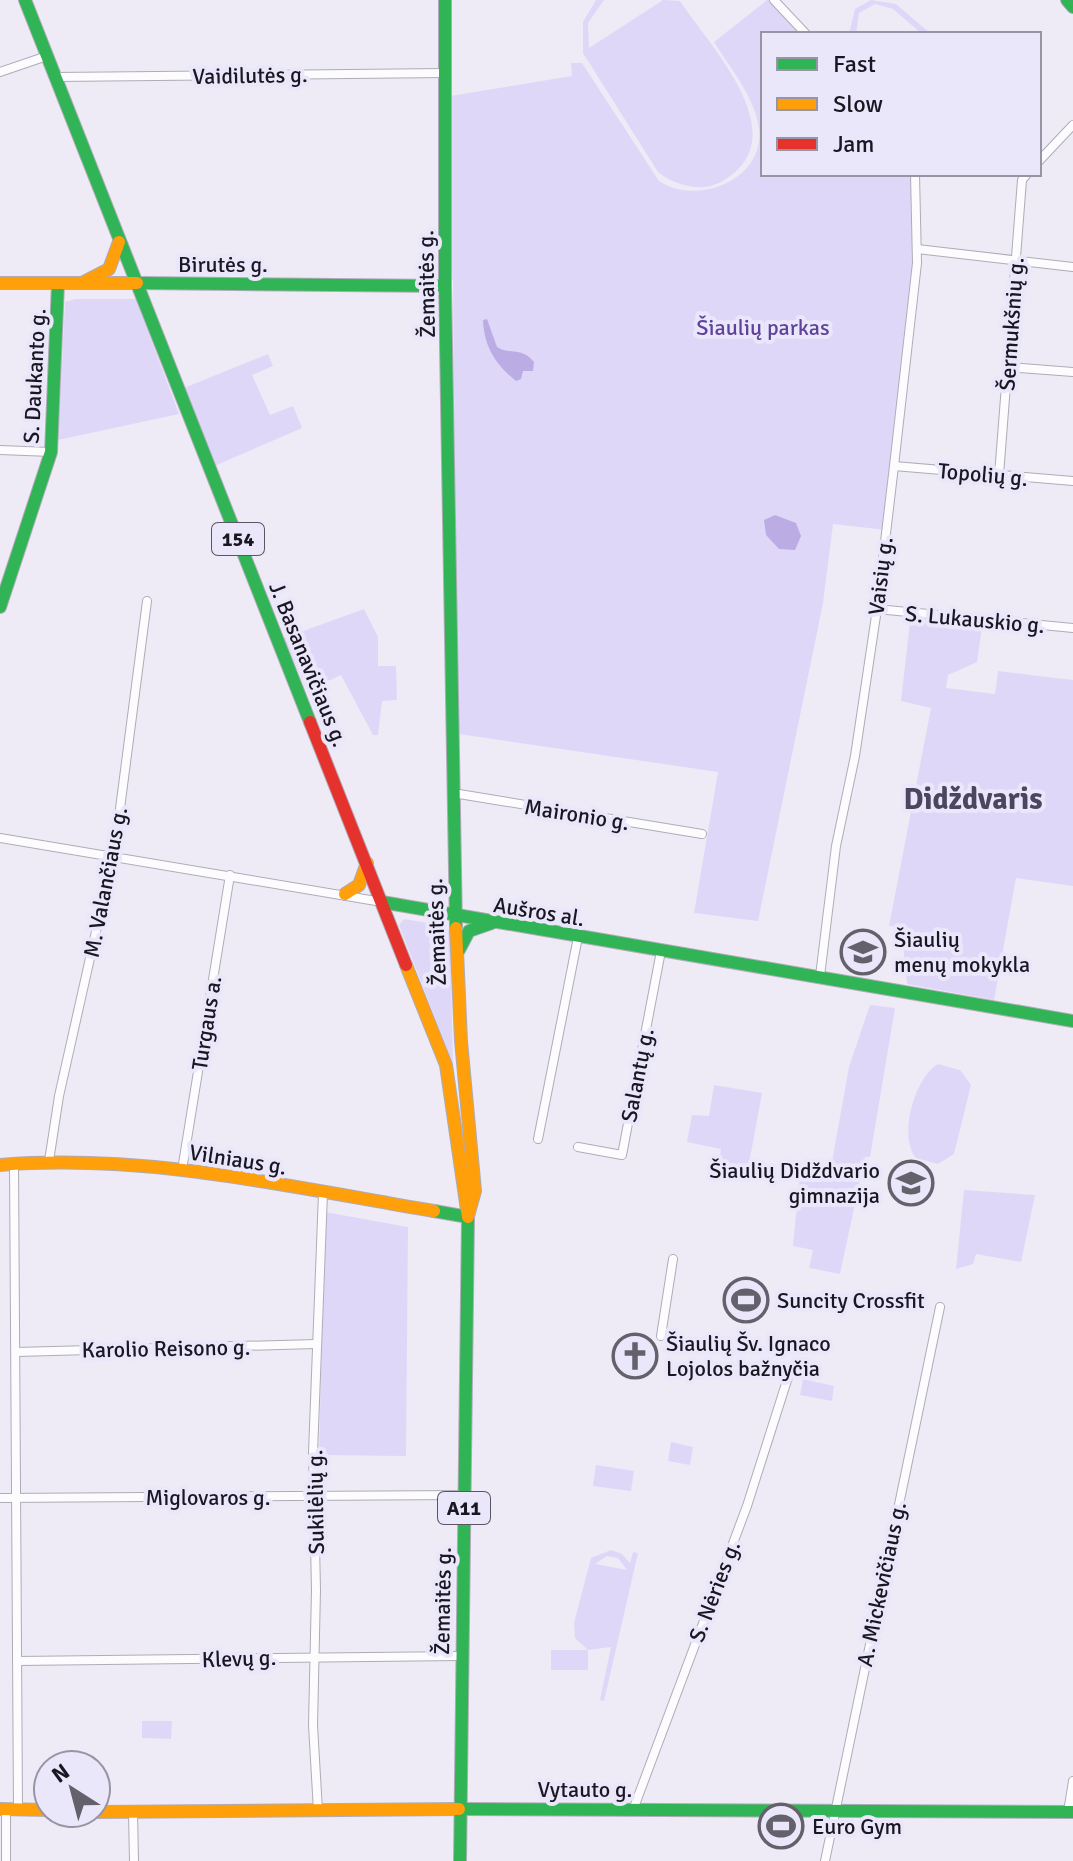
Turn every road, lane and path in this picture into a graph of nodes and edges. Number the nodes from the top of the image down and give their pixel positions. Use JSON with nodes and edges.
{"nodes":[{"id":1,"x":25,"y":0,"type":"edge"},
{"id":2,"x":445,"y":0,"type":"edge"},
{"id":3,"x":774,"y":0,"type":"edge"},
{"id":4,"x":1067,"y":0,"type":"edge"},
{"id":5,"x":1073,"y":7,"type":"edge"},
{"id":6,"x":804,"y":32,"type":"edge"},
{"id":7,"x":47,"y":56,"type":"junction"},
{"id":8,"x":0,"y":72,"type":"edge"},
{"id":9,"x":445,"y":73,"type":"junction"},
{"id":10,"x":56,"y":77,"type":"junction"},
{"id":11,"x":1073,"y":125,"type":"edge"},
{"id":12,"x":1041,"y":159,"type":"edge"},
{"id":13,"x":915,"y":176,"type":"edge"},
{"id":14,"x":1025,"y":176,"type":"edge"},
{"id":15,"x":120,"y":239,"type":"junction"},
{"id":16,"x":917,"y":249,"type":"junction"},
{"id":17,"x":1016,"y":262,"type":"junction"},
{"id":18,"x":1073,"y":267,"type":"edge"},
{"id":19,"x":0,"y":283,"type":"edge"},
{"id":20,"x":58,"y":283,"type":"junction"},
{"id":21,"x":82,"y":283,"type":"junction"},
{"id":22,"x":137,"y":283,"type":"junction"},
{"id":23,"x":445,"y":286,"type":"junction"},
{"id":24,"x":1008,"y":367,"type":"junction"},
{"id":25,"x":1073,"y":372,"type":"edge"},
{"id":26,"x":0,"y":450,"type":"edge"},
{"id":27,"x":51,"y":452,"type":"junction"},
{"id":28,"x":894,"y":466,"type":"junction"},
{"id":29,"x":999,"y":475,"type":"junction"},
{"id":30,"x":1073,"y":481,"type":"edge"},
{"id":31,"x":147,"y":601,"type":"dead end"},
{"id":32,"x":0,"y":607,"type":"edge"},
{"id":33,"x":877,"y":609,"type":"junction"},
{"id":34,"x":1073,"y":628,"type":"edge"},
{"id":35,"x":453,"y":793,"type":"junction"},
{"id":36,"x":702,"y":834,"type":"dead end"},
{"id":37,"x":0,"y":838,"type":"edge"},
{"id":38,"x":113,"y":856,"type":"junction"},
{"id":39,"x":367,"y":863,"type":"junction"},
{"id":40,"x":230,"y":875,"type":"junction"},
{"id":41,"x":345,"y":894,"type":"junction"},
{"id":42,"x":382,"y":902,"type":"junction"},
{"id":43,"x":455,"y":917,"type":"junction"},
{"id":44,"x":492,"y":923,"type":"junction"},
{"id":45,"x":578,"y":937,"type":"junction"},
{"id":46,"x":661,"y":951,"type":"junction"},
{"id":47,"x":457,"y":961,"type":"junction"},
{"id":48,"x":820,"y":976,"type":"junction"},
{"id":49,"x":1073,"y":1021,"type":"edge"},
{"id":50,"x":538,"y":1139,"type":"dead end"},
{"id":51,"x":578,"y":1147,"type":"dead end"},
{"id":52,"x":49,"y":1161,"type":"junction"},
{"id":53,"x":14,"y":1163,"type":"junction"},
{"id":54,"x":0,"y":1165,"type":"edge"},
{"id":55,"x":182,"y":1170,"type":"junction"},
{"id":56,"x":323,"y":1193,"type":"junction"},
{"id":57,"x":468,"y":1217,"type":"junction"},
{"id":58,"x":673,"y":1259,"type":"dead end"},
{"id":59,"x":940,"y":1307,"type":"dead end"},
{"id":60,"x":661,"y":1336,"type":"dead end"},
{"id":61,"x":316,"y":1344,"type":"junction"},
{"id":62,"x":16,"y":1352,"type":"junction"},
{"id":63,"x":790,"y":1371,"type":"dead end"},
{"id":64,"x":464,"y":1495,"type":"junction"},
{"id":65,"x":313,"y":1496,"type":"junction"},
{"id":66,"x":0,"y":1498,"type":"edge"},
{"id":67,"x":17,"y":1498,"type":"junction"},
{"id":68,"x":315,"y":1656,"type":"junction"},
{"id":69,"x":461,"y":1656,"type":"junction"},
{"id":70,"x":17,"y":1661,"type":"junction"},
{"id":71,"x":1073,"y":1781,"type":"edge"},
{"id":72,"x":8,"y":1809,"type":"edge"},
{"id":73,"x":459,"y":1809,"type":"junction"},
{"id":74,"x":32,"y":1810,"type":"edge"},
{"id":75,"x":633,"y":1810,"type":"junction"},
{"id":76,"x":318,"y":1811,"type":"junction"},
{"id":77,"x":833,"y":1811,"type":"junction"},
{"id":78,"x":112,"y":1812,"type":"edge"},
{"id":79,"x":133,"y":1812,"type":"junction"},
{"id":80,"x":1070,"y":1812,"type":"edge"},
{"id":81,"x":6,"y":1861,"type":"edge"},
{"id":82,"x":134,"y":1861,"type":"edge"},
{"id":83,"x":460,"y":1861,"type":"edge"},
{"id":84,"x":825,"y":1861,"type":"edge"}],
"edges":[{"from":1,"to":7,"type":"main road","name":"J. Basanavičiaus g.","number":"154"},
{"from":2,"to":9,"type":"main road","name":"Žemaitės g."},
{"from":3,"to":6,"type":"street"},
{"from":4,"to":5,"type":"main road"},
{"from":7,"to":8,"type":"street"},
{"from":7,"to":10,"type":"main road","name":"J. Basanavičiaus g.","number":"154"},
{"from":9,"to":10,"type":"street","name":"Vaidilutės g."},
{"from":9,"to":23,"type":"main road","name":"Žemaitės g."},
{"from":10,"to":15,"type":"main road","name":"J. Basanavičiaus g.","number":"154"},
{"from":11,"to":12,"type":"street"},
{"from":13,"to":16,"type":"street","name":"Vaisių g."},
{"from":14,"to":17,"type":"street","name":"Šermukšnių g."},
{"from":15,"to":21,"type":"main road"},
{"from":15,"to":22,"type":"main road","name":"J. Basanavičiaus g.","number":"154"},
{"from":16,"to":17,"type":"street"},
{"from":16,"to":28,"type":"street","name":"Vaisių g."},
{"from":17,"to":18,"type":"street"},
{"from":17,"to":24,"type":"street","name":"Šermukšnių g."},
{"from":19,"to":20,"type":"main road","name":"Birutės g."},
{"from":20,"to":21,"type":"main road","name":"Birutės g."},
{"from":20,"to":27,"type":"main road","name":"S. Daukanto g."},
{"from":21,"to":22,"type":"main road","name":"Birutės g."},
{"from":22,"to":23,"type":"main road","name":"Birutės g."},
{"from":22,"to":39,"type":"main road","name":"J. Basanavičiaus g.","number":"154"},
{"from":23,"to":35,"type":"main road","name":"Žemaitės g."},
{"from":24,"to":25,"type":"street"},
{"from":24,"to":29,"type":"street","name":"Šermukšnių g."},
{"from":26,"to":27,"type":"street"},
{"from":27,"to":32,"type":"main road","name":"S. Daukanto g."},
{"from":28,"to":29,"type":"street","name":"Topolių g."},
{"from":28,"to":33,"type":"street","name":"Vaisių g."},
{"from":29,"to":30,"type":"street","name":"Topolių g."},
{"from":31,"to":38,"type":"street","name":"M. Valančiaus g."},
{"from":33,"to":34,"type":"street","name":"S. Lukauskio g."},
{"from":33,"to":48,"type":"street","name":"Vaisių g."},
{"from":35,"to":36,"type":"street","name":"Maironio g."},
{"from":35,"to":43,"type":"main road","name":"Žemaitės g."},
{"from":37,"to":38,"type":"street","name":"Aušros al."},
{"from":38,"to":40,"type":"street","name":"Aušros al."},
{"from":38,"to":52,"type":"street","name":"M. Valančiaus g."},
{"from":39,"to":41,"type":"main road"},
{"from":39,"to":42,"type":"main road","name":"J. Basanavičiaus g.","number":"154"},
{"from":40,"to":41,"type":"street","name":"Aušros al."},
{"from":40,"to":55,"type":"street","name":"Turgaus a."},
{"from":41,"to":42,"type":"street","name":"Aušros al."},
{"from":42,"to":43,"type":"main road","name":"Aušros al."},
{"from":42,"to":57,"type":"main road","name":"J. Basanavičiaus g.","number":"154"},
{"from":43,"to":44,"type":"main road","name":"Aušros al."},
{"from":43,"to":47,"type":"main road","name":"Žemaitės g."},
{"from":44,"to":45,"type":"main road","name":"Aušros al."},
{"from":44,"to":47,"type":"main road"},
{"from":45,"to":46,"type":"main road","name":"Aušros al."},
{"from":45,"to":50,"type":"street"},
{"from":46,"to":48,"type":"main road","name":"Aušros al."},
{"from":46,"to":51,"type":"street","name":"Salantų g."},
{"from":47,"to":57,"type":"main road","name":"Žemaitės g."},
{"from":48,"to":49,"type":"main road","name":"Aušros al."},
{"from":52,"to":53,"type":"main road","name":"Vilniaus g."},
{"from":52,"to":55,"type":"main road","name":"Vilniaus g."},
{"from":53,"to":54,"type":"main road","name":"Vilniaus g."},
{"from":53,"to":62,"type":"street"},
{"from":55,"to":56,"type":"main road","name":"Vilniaus g."},
{"from":56,"to":57,"type":"main road","name":"Vilniaus g."},
{"from":56,"to":61,"type":"street","name":"Sukilėlių g."},
{"from":57,"to":64,"type":"main road","name":"Žemaitės g.","number":"A11"},
{"from":58,"to":60,"type":"street"},
{"from":59,"to":77,"type":"street","name":"A. Mickevičiaus g."},
{"from":61,"to":62,"type":"street","name":"Karolio Reisono g."},
{"from":61,"to":65,"type":"street","name":"Sukilėlių g."},
{"from":62,"to":67,"type":"street"},
{"from":63,"to":75,"type":"street","name":"S. Nėries g."},
{"from":64,"to":65,"type":"street","name":"Miglovaros g."},
{"from":64,"to":69,"type":"main road","name":"Žemaitės g.","number":"A11"},
{"from":65,"to":67,"type":"street","name":"Miglovaros g."},
{"from":65,"to":68,"type":"street","name":"Sukilėlių g."},
{"from":66,"to":67,"type":"street","name":"Miglovaros g."},
{"from":67,"to":70,"type":"street"},
{"from":68,"to":69,"type":"street","name":"Klevų g."},
{"from":68,"to":70,"type":"street","name":"Klevų g."},
{"from":68,"to":76,"type":"street","name":"Sukilėlių g."},
{"from":69,"to":73,"type":"main road","name":"Žemaitės g.","number":"A11"},
{"from":70,"to":72,"type":"street"},
{"from":71,"to":80,"type":"street"},
{"from":72,"to":74,"type":"main road"},
{"from":72,"to":81,"type":"street"},
{"from":73,"to":75,"type":"main road","name":"Vytauto g."},
{"from":73,"to":76,"type":"main road","name":"Vytauto g."},
{"from":73,"to":83,"type":"main road","name":"Žemaitės g.","number":"A11"},
{"from":75,"to":77,"type":"main road","name":"Vytauto g."},
{"from":76,"to":79,"type":"main road","name":"Vytauto g."},
{"from":77,"to":80,"type":"main road","name":"Vytauto g."},
{"from":77,"to":84,"type":"street","name":"A. Mickevičiaus g."},
{"from":78,"to":79,"type":"main road","name":"Vytauto g."},
{"from":79,"to":82,"type":"street"}]}
